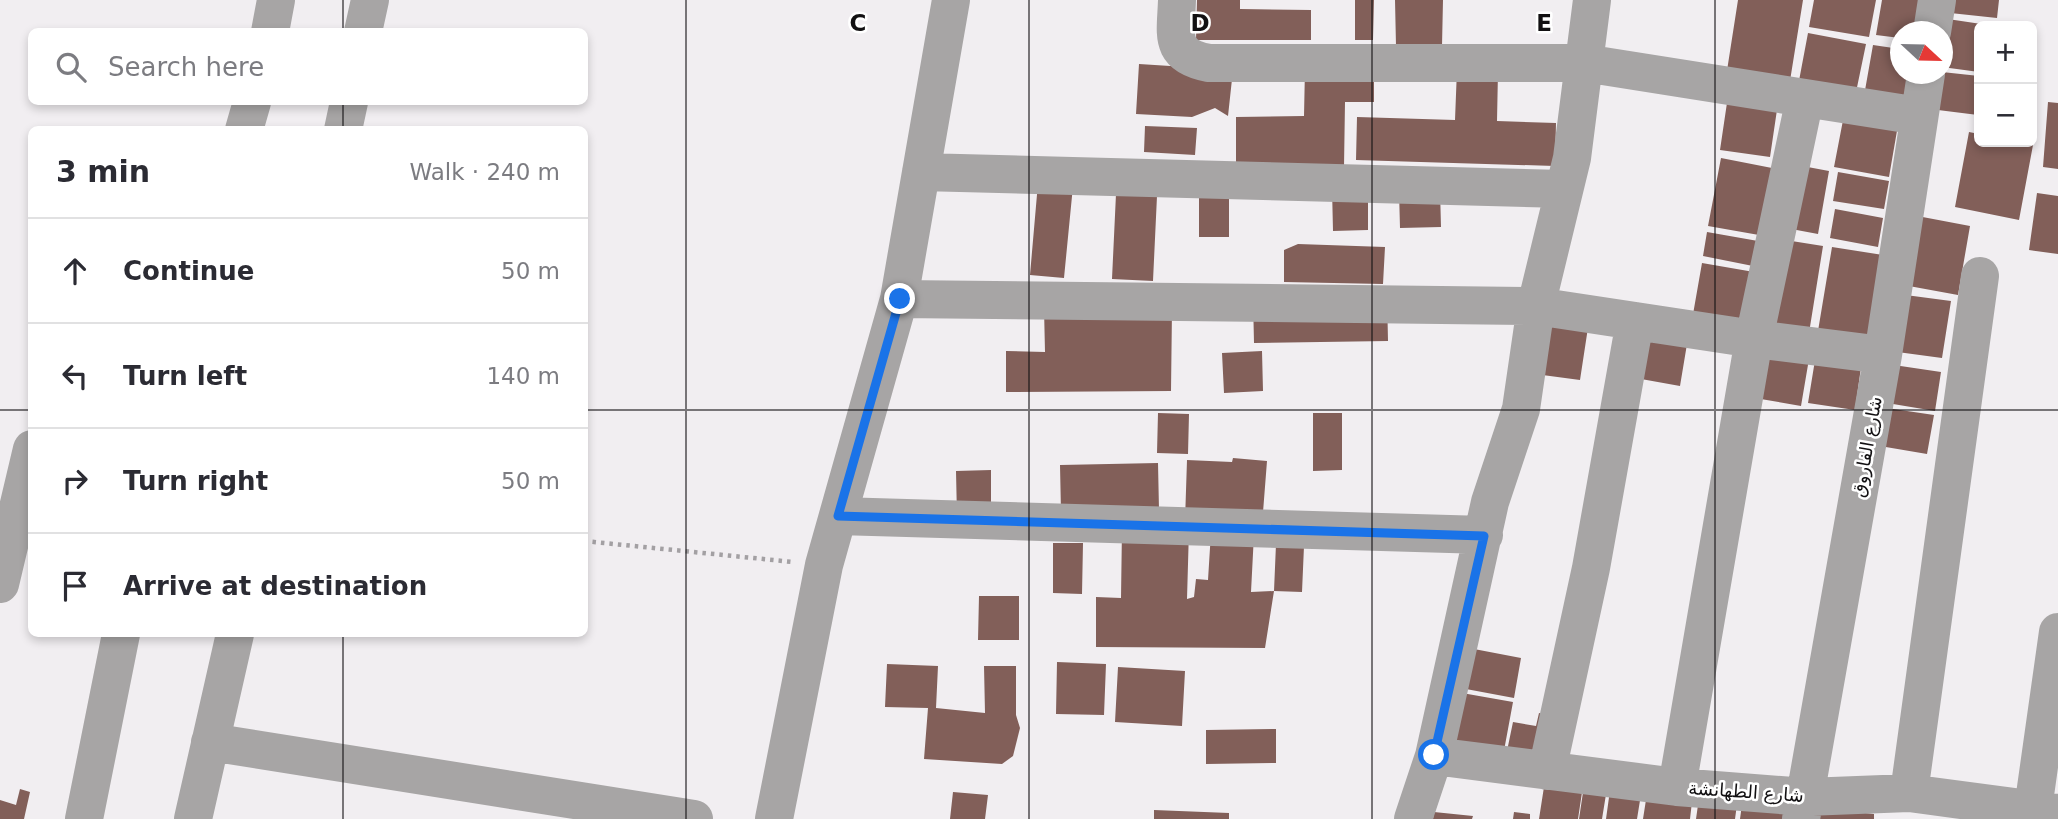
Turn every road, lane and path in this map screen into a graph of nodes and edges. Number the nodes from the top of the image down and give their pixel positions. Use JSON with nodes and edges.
{"nodes":[{"id":1,"x":276,"y":0,"type":"edge"},
{"id":2,"x":370,"y":0,"type":"edge"},
{"id":3,"x":951,"y":0,"type":"edge"},
{"id":4,"x":978,"y":0,"type":"edge"},
{"id":5,"x":1177,"y":0,"type":"edge"},
{"id":6,"x":1592,"y":0,"type":"edge"},
{"id":7,"x":1937,"y":0,"type":"edge"},
{"id":8,"x":1934,"y":21,"type":"edge"},
{"id":9,"x":271,"y":28,"type":"edge"},
{"id":10,"x":364,"y":28,"type":"edge"},
{"id":11,"x":1584,"y":63,"type":"junction"},
{"id":12,"x":936,"y":82,"type":"junction"},
{"id":13,"x":1924,"y":84,"type":"edge"},
{"id":14,"x":1805,"y":98,"type":"junction"},
{"id":15,"x":251,"y":105,"type":"edge"},
{"id":16,"x":348,"y":105,"type":"edge"},
{"id":17,"x":1919,"y":116,"type":"junction"},
{"id":18,"x":245,"y":126,"type":"edge"},
{"id":19,"x":344,"y":126,"type":"edge"},
{"id":20,"x":921,"y":172,"type":"junction"},
{"id":21,"x":1564,"y":189,"type":"junction"},
{"id":22,"x":1980,"y":276,"type":"dead end"},
{"id":23,"x":900,"y":299,"type":"junction"},
{"id":24,"x":1535,"y":306,"type":"junction"},
{"id":25,"x":1635,"y":321,"type":"junction"},
{"id":26,"x":1754,"y":339,"type":"junction"},
{"id":27,"x":1883,"y":355,"type":"junction"},
{"id":28,"x":28,"y":466,"type":"edge"},
{"id":29,"x":838,"y":516,"type":"junction"},
{"id":30,"x":1484,"y":536,"type":"junction"},
{"id":31,"x":588,"y":541,"type":"edge"},
{"id":32,"x":824,"y":565,"type":"junction"},
{"id":33,"x":0,"y":584,"type":"edge"},
{"id":34,"x":2058,"y":632,"type":"edge"},
{"id":35,"x":120,"y":637,"type":"edge"},
{"id":36,"x":234,"y":637,"type":"edge"},
{"id":37,"x":210,"y":742,"type":"junction"},
{"id":38,"x":1434,"y":755,"type":"junction"},
{"id":39,"x":1547,"y":771,"type":"junction"},
{"id":40,"x":1677,"y":787,"type":"junction"},
{"id":41,"x":1909,"y":793,"type":"junction"},
{"id":42,"x":1803,"y":808,"type":"edge"},
{"id":43,"x":2045,"y":811,"type":"edge"},
{"id":44,"x":84,"y":819,"type":"edge"},
{"id":45,"x":193,"y":819,"type":"edge"},
{"id":46,"x":694,"y":819,"type":"edge"},
{"id":47,"x":774,"y":819,"type":"edge"},
{"id":48,"x":1413,"y":819,"type":"edge"}],
"edges":[{"from":1,"to":9,"type":"street"},
{"from":2,"to":10,"type":"street"},
{"from":3,"to":12,"type":"street"},
{"from":4,"to":12,"type":"street"},
{"from":5,"to":11,"type":"street"},
{"from":6,"to":11,"type":"street"},
{"from":7,"to":8,"type":"street"},
{"from":11,"to":14,"type":"street"},
{"from":11,"to":21,"type":"street"},
{"from":12,"to":20,"type":"street"},
{"from":13,"to":17,"type":"street","name":"شارع الفاروق"},
{"from":14,"to":17,"type":"street"},
{"from":14,"to":26,"type":"street"},
{"from":15,"to":18,"type":"street"},
{"from":16,"to":19,"type":"street"},
{"from":17,"to":27,"type":"street","name":"شارع الفاروق"},
{"from":20,"to":21,"type":"street"},
{"from":20,"to":23,"type":"street"},
{"from":21,"to":24,"type":"street"},
{"from":22,"to":41,"type":"street"},
{"from":23,"to":24,"type":"street"},
{"from":23,"to":29,"type":"street"},
{"from":24,"to":25,"type":"street"},
{"from":24,"to":30,"type":"street"},
{"from":25,"to":26,"type":"street"},
{"from":25,"to":39,"type":"street"},
{"from":26,"to":27,"type":"street"},
{"from":26,"to":40,"type":"street"},
{"from":27,"to":42,"type":"street","name":"شارع الفاروق"},
{"from":28,"to":33,"type":"street"},
{"from":29,"to":30,"type":"street"},
{"from":29,"to":32,"type":"street"},
{"from":30,"to":38,"type":"street"},
{"from":31,"to":32,"type":"path"},
{"from":32,"to":47,"type":"street"},
{"from":34,"to":43,"type":"street"},
{"from":35,"to":44,"type":"street"},
{"from":36,"to":37,"type":"street"},
{"from":37,"to":45,"type":"street"},
{"from":37,"to":46,"type":"street"},
{"from":38,"to":39,"type":"street","name":"شارع الطهانشة"},
{"from":38,"to":48,"type":"street"},
{"from":39,"to":40,"type":"street","name":"شارع الطهانشة"},
{"from":40,"to":42,"type":"street","name":"شارع الطهانشة"},
{"from":41,"to":42,"type":"street","name":"شارع الطهانشة"},
{"from":41,"to":43,"type":"street","name":"شارع الطهانشة"}]}
